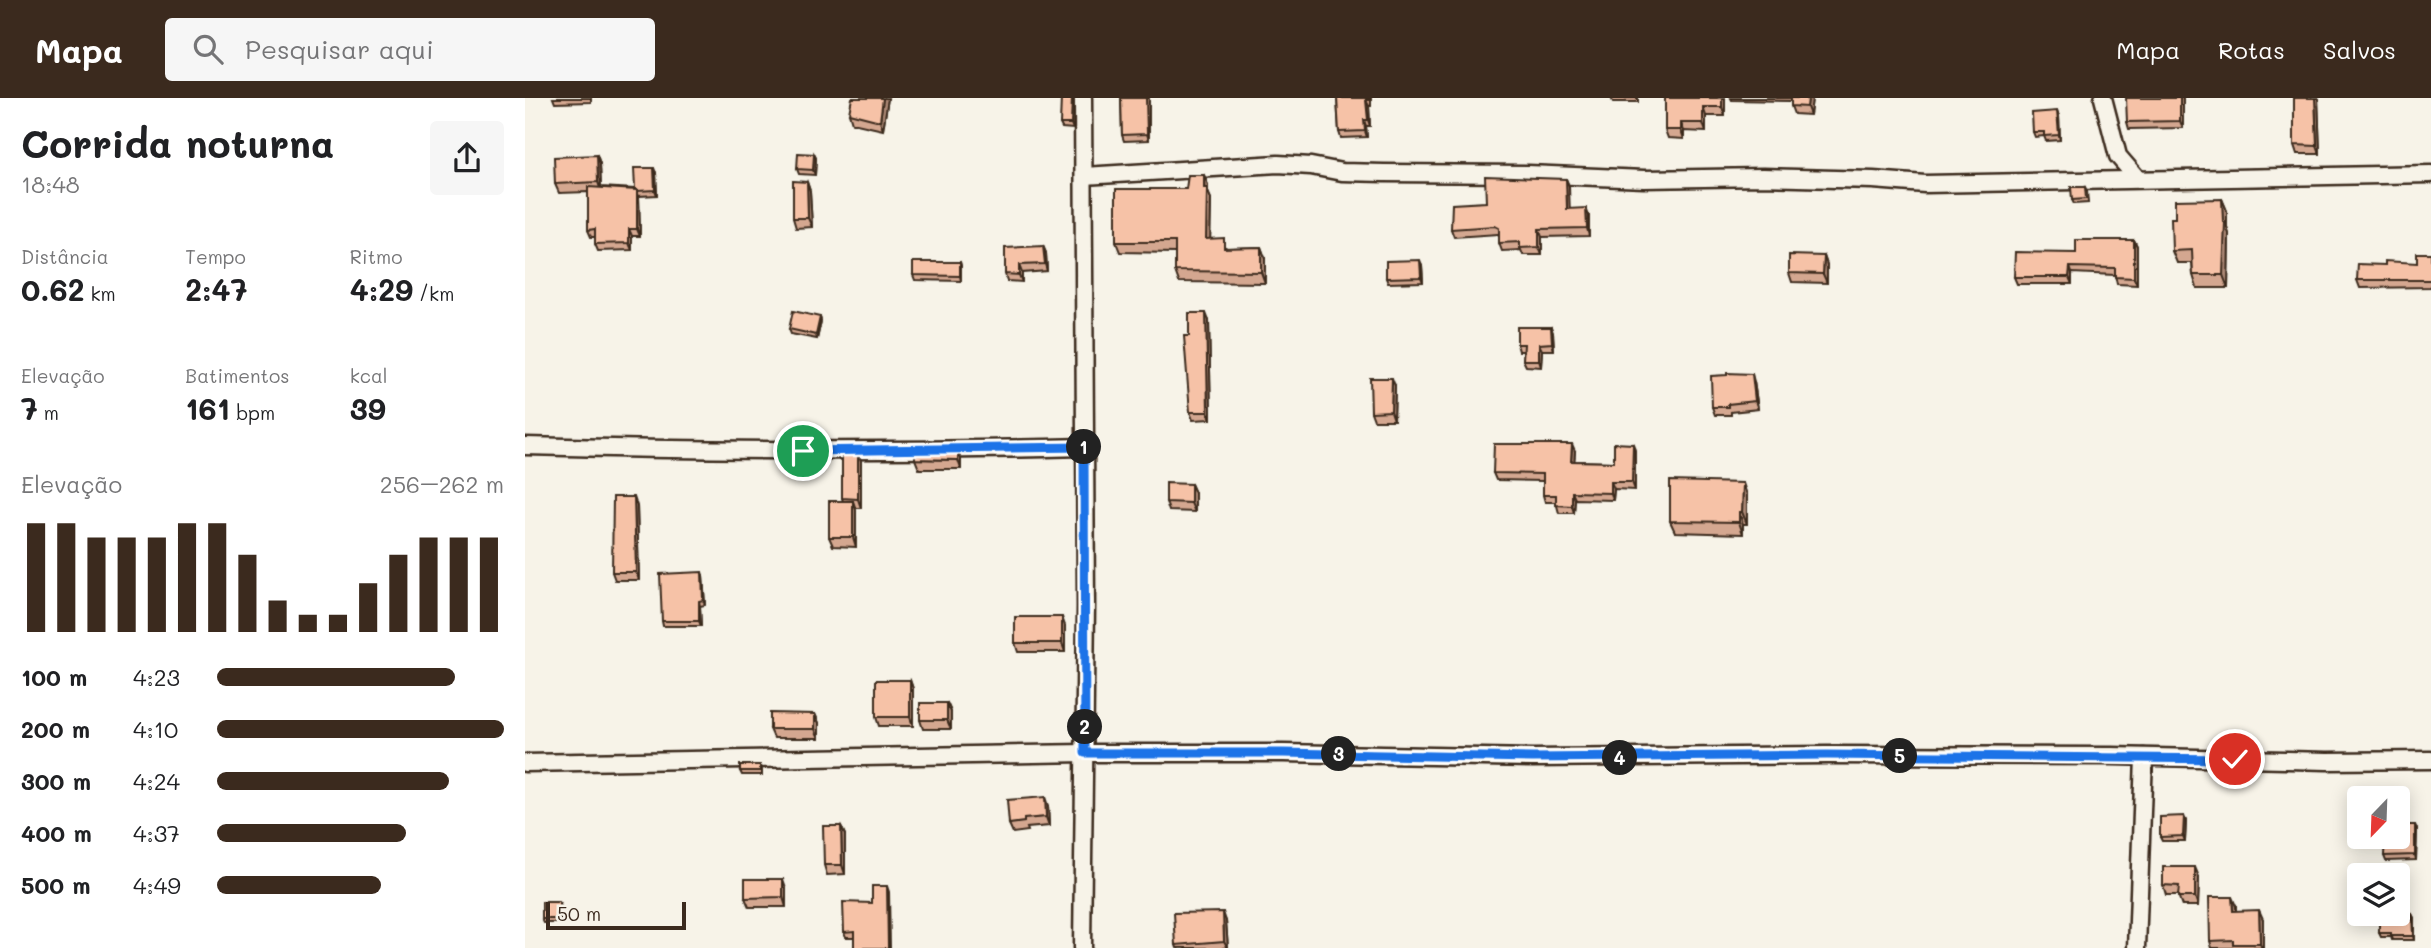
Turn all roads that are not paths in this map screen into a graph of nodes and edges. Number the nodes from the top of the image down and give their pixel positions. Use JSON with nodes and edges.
{"nodes":[{"id":1,"x":1083,"y":98,"type":"edge"},
{"id":2,"x":2103,"y":98,"type":"edge"},
{"id":3,"x":2431,"y":174,"type":"edge"},
{"id":4,"x":1084,"y":176,"type":"junction"},
{"id":5,"x":2137,"y":178,"type":"junction"},
{"id":6,"x":525,"y":446,"type":"edge"},
{"id":7,"x":1084,"y":447,"type":"junction"},
{"id":8,"x":1085,"y":753,"type":"junction"},
{"id":9,"x":2144,"y":757,"type":"junction"},
{"id":10,"x":2431,"y":760,"type":"edge"},
{"id":11,"x":525,"y":763,"type":"edge"},
{"id":12,"x":1082,"y":948,"type":"edge"},
{"id":13,"x":2137,"y":948,"type":"edge"}],
"edges":[{"from":1,"to":4,"type":"street"},
{"from":2,"to":5,"type":"street"},
{"from":3,"to":5,"type":"street"},
{"from":4,"to":5,"type":"street"},
{"from":4,"to":7,"type":"street"},
{"from":6,"to":7,"type":"street"},
{"from":7,"to":8,"type":"street"},
{"from":8,"to":9,"type":"street"},
{"from":8,"to":11,"type":"street"},
{"from":8,"to":12,"type":"street"},
{"from":9,"to":10,"type":"street"},
{"from":9,"to":13,"type":"street"}]}
